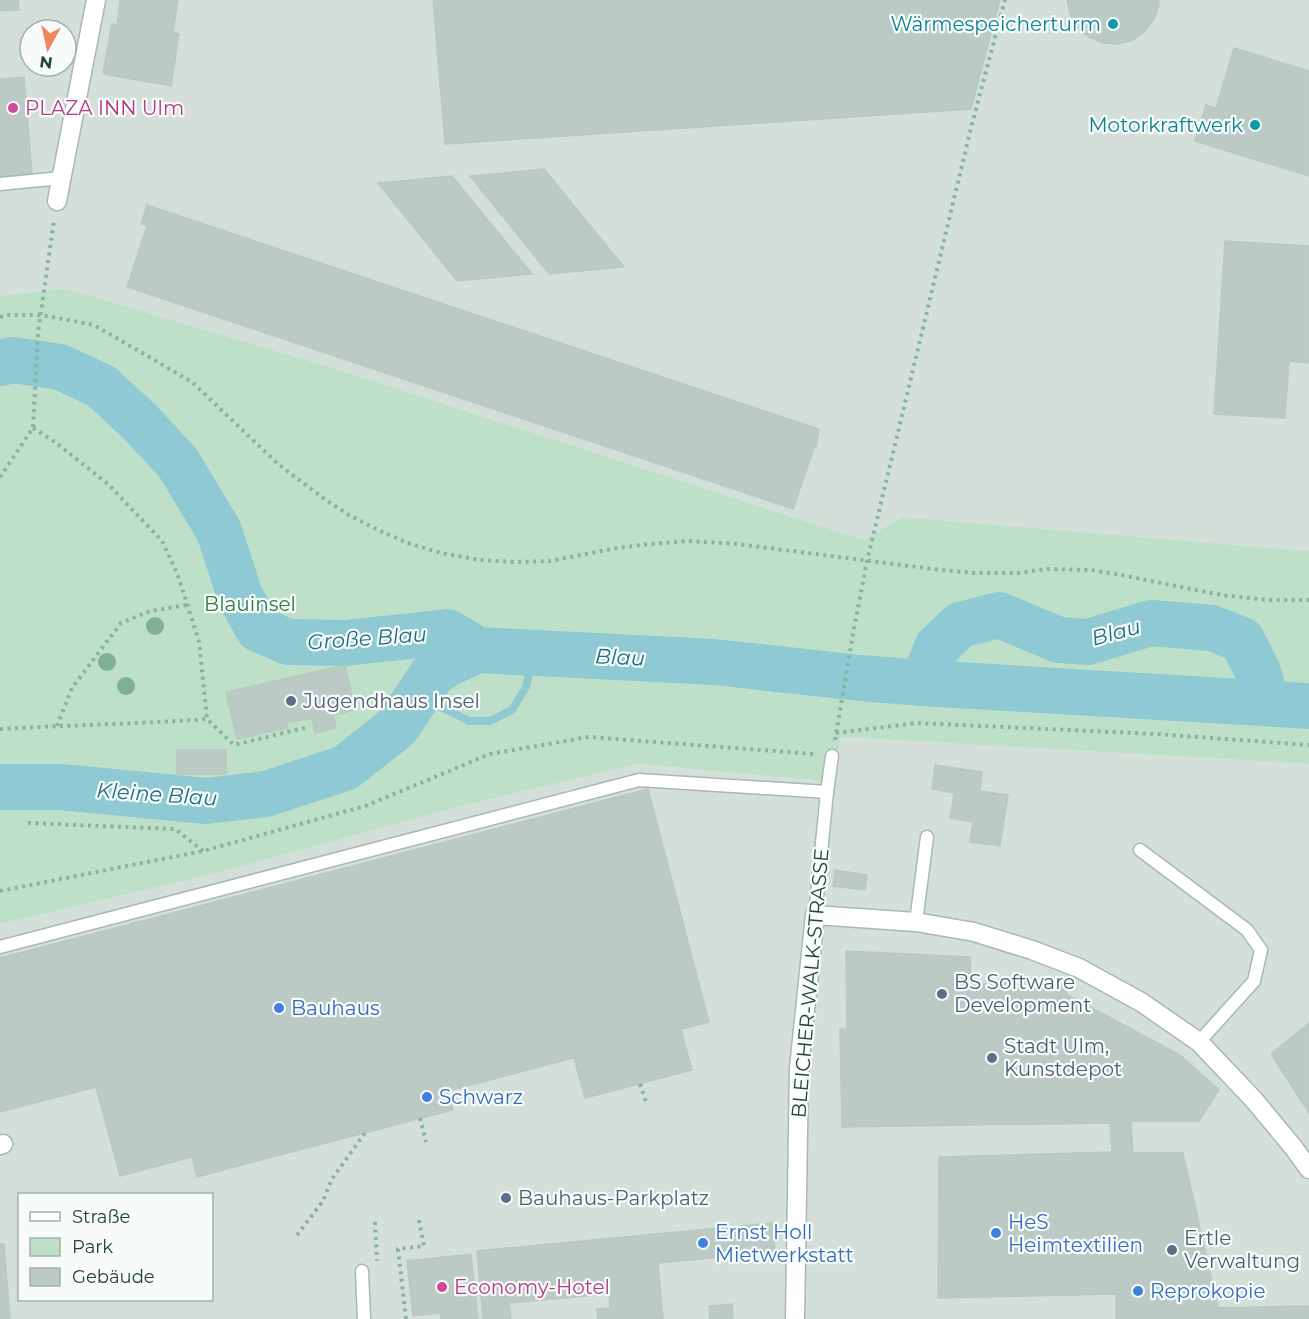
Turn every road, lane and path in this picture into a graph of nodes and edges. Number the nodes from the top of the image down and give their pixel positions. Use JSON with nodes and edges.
{"nodes":[{"id":1,"x":96,"y":0,"type":"edge"},
{"id":2,"x":1005,"y":0,"type":"edge"},
{"id":3,"x":61,"y":178,"type":"junction"},
{"id":4,"x":0,"y":184,"type":"edge"},
{"id":5,"x":57,"y":201,"type":"joint"},
{"id":6,"x":41,"y":315,"type":"junction"},
{"id":7,"x":0,"y":317,"type":"edge"},
{"id":8,"x":33,"y":428,"type":"junction"},
{"id":9,"x":0,"y":477,"type":"edge"},
{"id":10,"x":867,"y":561,"type":"junction"},
{"id":11,"x":1309,"y":600,"type":"edge"},
{"id":12,"x":187,"y":605,"type":"junction"},
{"id":13,"x":207,"y":719,"type":"junction"},
{"id":14,"x":56,"y":726,"type":"junction"},
{"id":15,"x":308,"y":727,"type":"dead end"},
{"id":16,"x":0,"y":729,"type":"edge"},
{"id":17,"x":1309,"y":745,"type":"edge"},
{"id":18,"x":832,"y":756,"type":"joint"},
{"id":19,"x":827,"y":792,"type":"junction"},
{"id":20,"x":27,"y":823,"type":"dead end"},
{"id":21,"x":927,"y":837,"type":"dead end"},
{"id":22,"x":1140,"y":849,"type":"dead end"},
{"id":23,"x":203,"y":851,"type":"junction"},
{"id":24,"x":0,"y":891,"type":"edge"},
{"id":25,"x":814,"y":915,"type":"junction"},
{"id":26,"x":916,"y":922,"type":"junction"},
{"id":27,"x":0,"y":947,"type":"edge"},
{"id":28,"x":1198,"y":1042,"type":"junction"},
{"id":29,"x":640,"y":1084,"type":"dead end"},
{"id":30,"x":647,"y":1106,"type":"dead end"},
{"id":31,"x":420,"y":1118,"type":"dead end"},
{"id":32,"x":365,"y":1132,"type":"dead end"},
{"id":33,"x":426,"y":1142,"type":"dead end"},
{"id":34,"x":1309,"y":1169,"type":"edge"},
{"id":35,"x":418,"y":1216,"type":"dead end"},
{"id":36,"x":297,"y":1235,"type":"dead end"},
{"id":37,"x":362,"y":1271,"type":"dead end"},
{"id":38,"x":364,"y":1319,"type":"edge"},
{"id":39,"x":406,"y":1319,"type":"edge"},
{"id":40,"x":795,"y":1319,"type":"edge"}],
"edges":[{"from":1,"to":3,"type":"street"},
{"from":2,"to":10,"type":"path"},
{"from":3,"to":4,"type":"lane"},
{"from":3,"to":5,"type":"street"},
{"from":5,"to":6,"type":"path"},
{"from":6,"to":7,"type":"path"},
{"from":6,"to":8,"type":"path"},
{"from":6,"to":10,"type":"path"},
{"from":8,"to":9,"type":"path"},
{"from":8,"to":12,"type":"path"},
{"from":10,"to":11,"type":"path"},
{"from":10,"to":17,"type":"path"},
{"from":12,"to":13,"type":"path"},
{"from":12,"to":14,"type":"path"},
{"from":13,"to":14,"type":"path"},
{"from":13,"to":15,"type":"path"},
{"from":14,"to":16,"type":"path"},
{"from":18,"to":19,"type":"lane","name":"BLEICHER-WALK-STRASSE"},
{"from":18,"to":23,"type":"path"},
{"from":19,"to":25,"type":"lane","name":"BLEICHER-WALK-STRASSE"},
{"from":19,"to":27,"type":"lane"},
{"from":20,"to":23,"type":"path"},
{"from":21,"to":26,"type":"lane"},
{"from":22,"to":28,"type":"lane"},
{"from":23,"to":24,"type":"path"},
{"from":25,"to":26,"type":"street"},
{"from":25,"to":40,"type":"street","name":"BLEICHER-WALK-STRASSE"},
{"from":26,"to":28,"type":"street"},
{"from":28,"to":34,"type":"street"},
{"from":29,"to":30,"type":"path"},
{"from":31,"to":33,"type":"path"},
{"from":32,"to":36,"type":"path"},
{"from":35,"to":39,"type":"path"},
{"from":37,"to":38,"type":"lane"}]}
